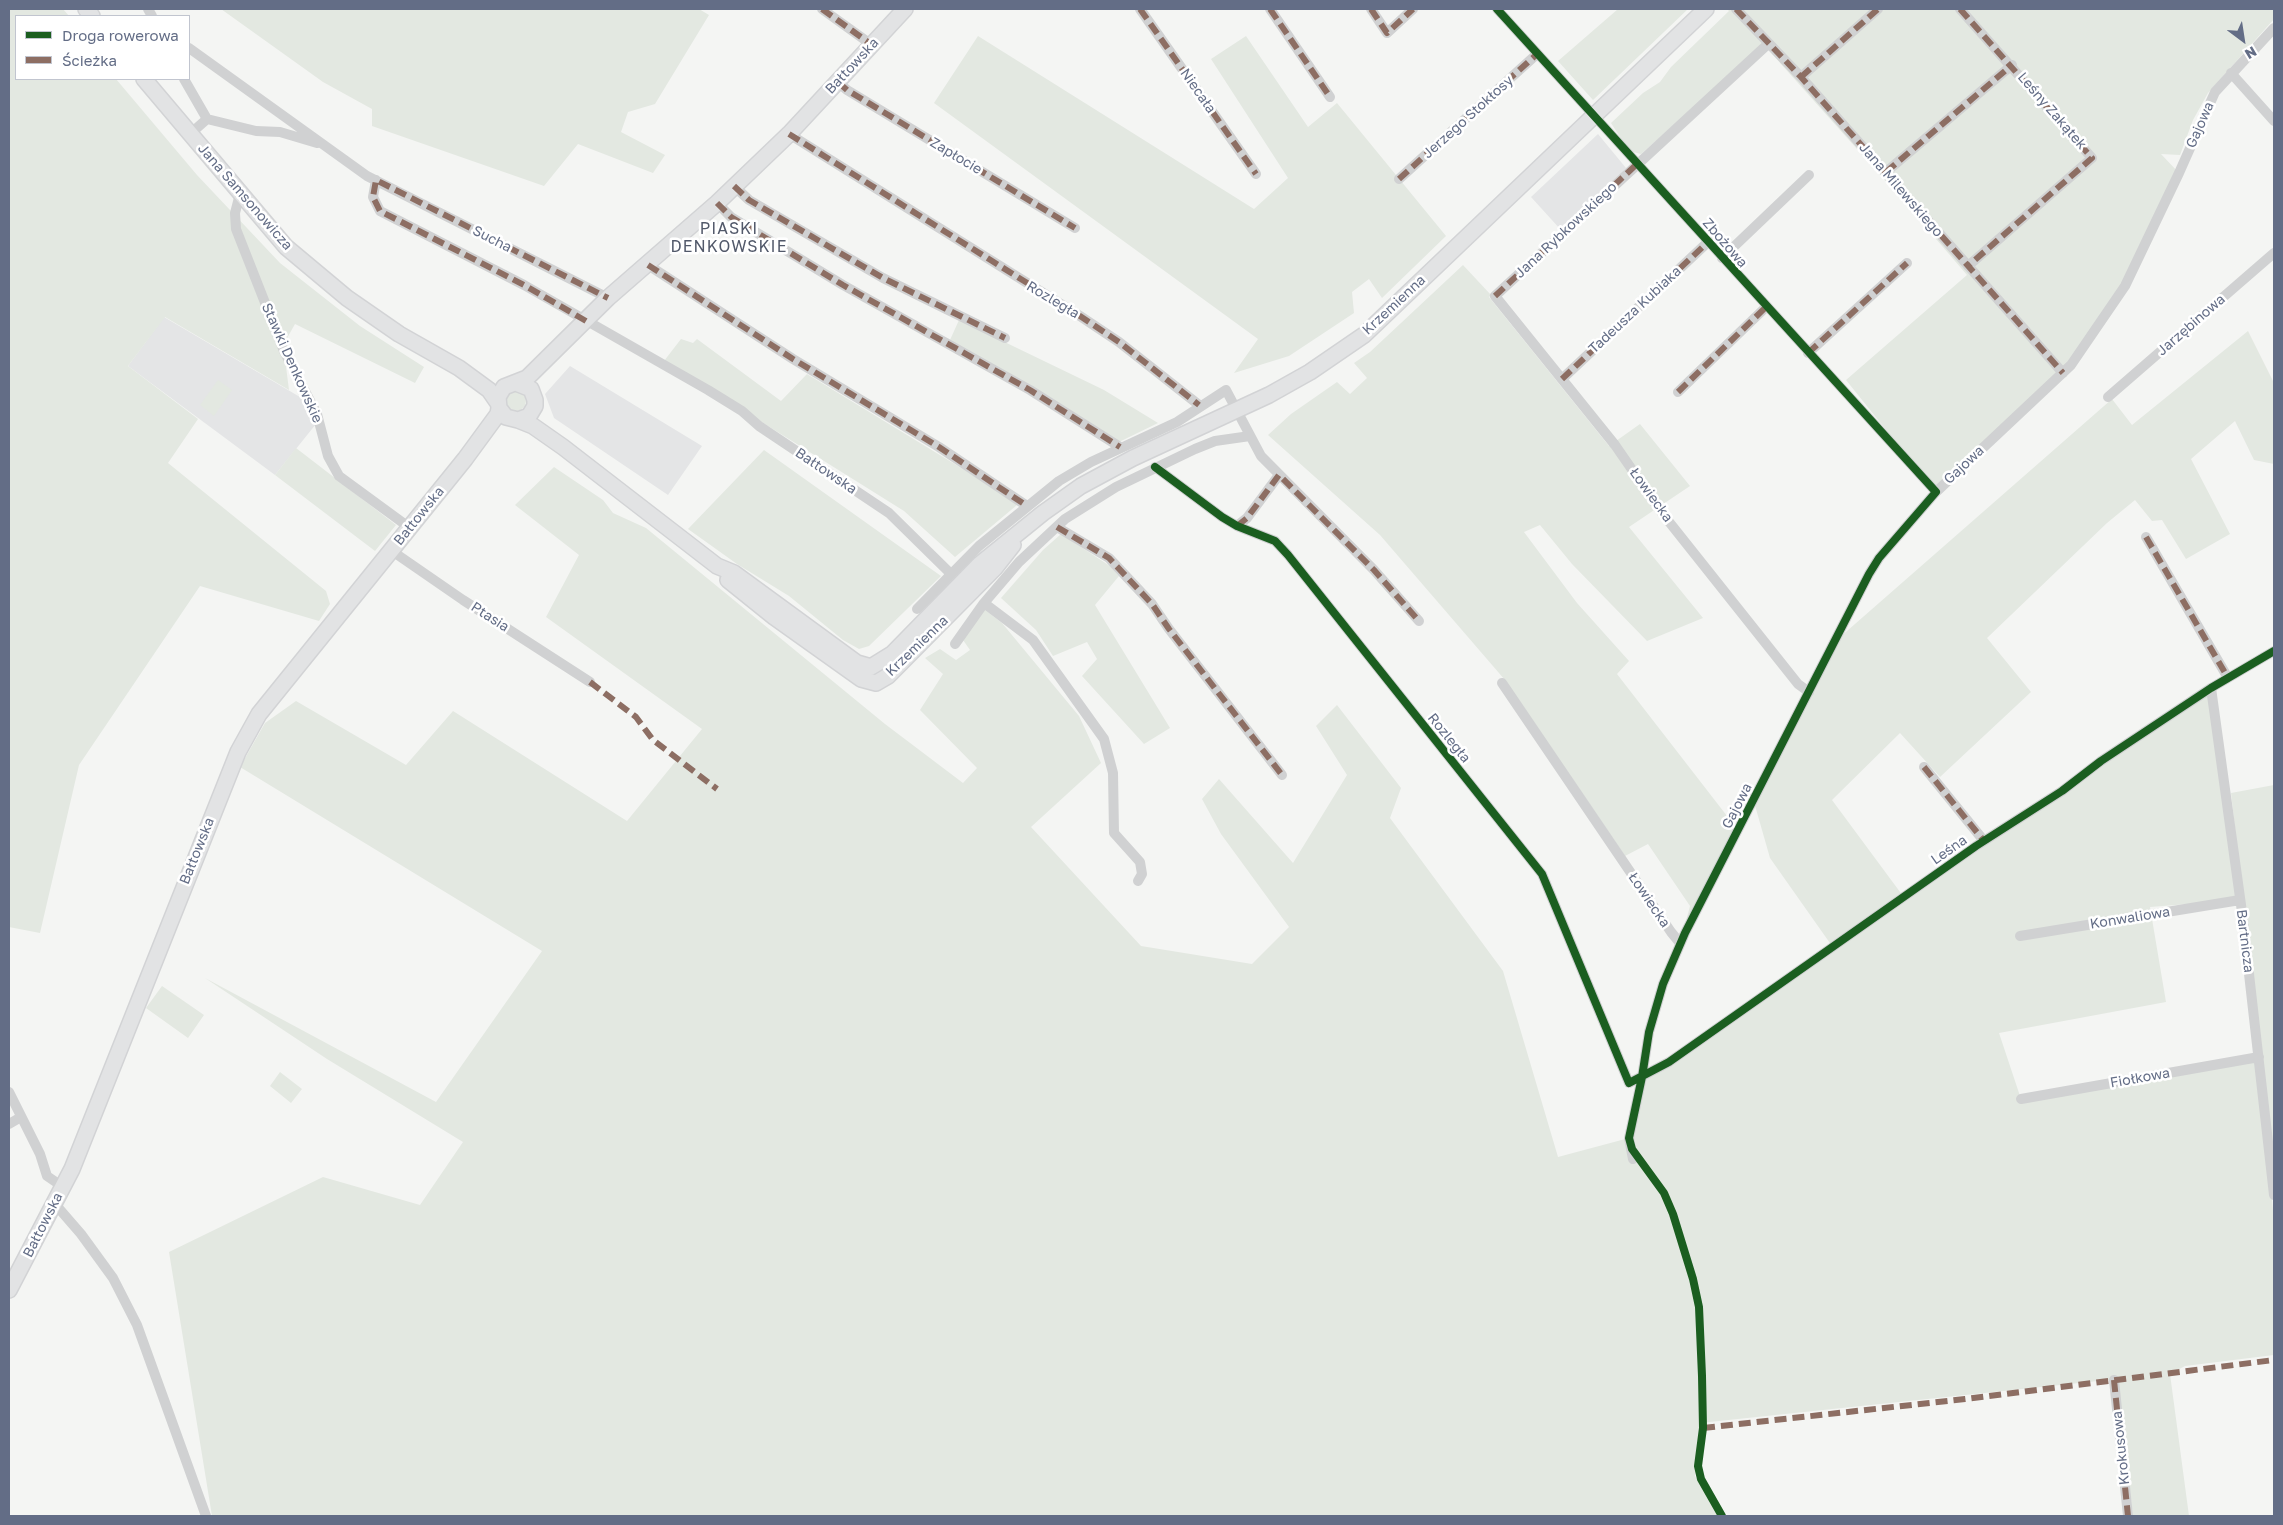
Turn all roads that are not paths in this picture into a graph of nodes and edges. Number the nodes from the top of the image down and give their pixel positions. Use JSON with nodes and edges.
{"nodes":[{"id":1,"x":822,"y":9,"type":"edge"},
{"id":2,"x":905,"y":9,"type":"edge"},
{"id":3,"x":1140,"y":9,"type":"edge"},
{"id":4,"x":1270,"y":9,"type":"edge"},
{"id":5,"x":1371,"y":9,"type":"edge"},
{"id":6,"x":1413,"y":9,"type":"edge"},
{"id":7,"x":1496,"y":9,"type":"edge"},
{"id":8,"x":1706,"y":9,"type":"edge"},
{"id":9,"x":1736,"y":9,"type":"edge"},
{"id":10,"x":1878,"y":9,"type":"edge"},
{"id":11,"x":1960,"y":9,"type":"edge"},
{"id":12,"x":2274,"y":28,"type":"edge"},
{"id":13,"x":1768,"y":44,"type":"junction"},
{"id":14,"x":872,"y":46,"type":"junction"},
{"id":15,"x":190,"y":49,"type":"edge"},
{"id":16,"x":1538,"y":54,"type":"junction"},
{"id":17,"x":2012,"y":65,"type":"junction"},
{"id":18,"x":2231,"y":73,"type":"junction"},
{"id":19,"x":1801,"y":77,"type":"junction"},
{"id":20,"x":145,"y":80,"type":"edge"},
{"id":21,"x":185,"y":80,"type":"edge"},
{"id":22,"x":838,"y":82,"type":"junction"},
{"id":23,"x":1330,"y":97,"type":"dead end"},
{"id":24,"x":1594,"y":116,"type":"junction"},
{"id":25,"x":206,"y":118,"type":"junction"},
{"id":26,"x":2274,"y":121,"type":"edge"},
{"id":27,"x":190,"y":134,"type":"junction"},
{"id":28,"x":789,"y":134,"type":"junction"},
{"id":29,"x":329,"y":149,"type":"junction"},
{"id":30,"x":1637,"y":164,"type":"junction"},
{"id":31,"x":1886,"y":172,"type":"junction"},
{"id":32,"x":1256,"y":174,"type":"dead end"},
{"id":33,"x":1809,"y":175,"type":"dead end"},
{"id":34,"x":376,"y":180,"type":"junction"},
{"id":35,"x":1399,"y":180,"type":"dead end"},
{"id":36,"x":734,"y":186,"type":"junction"},
{"id":37,"x":240,"y":194,"type":"junction"},
{"id":38,"x":717,"y":203,"type":"junction"},
{"id":39,"x":1075,"y":228,"type":"dead end"},
{"id":40,"x":1708,"y":242,"type":"junction"},
{"id":41,"x":2274,"y":253,"type":"edge"},
{"id":42,"x":1722,"y":258,"type":"junction"},
{"id":43,"x":1907,"y":263,"type":"dead end"},
{"id":44,"x":648,"y":265,"type":"junction"},
{"id":45,"x":1968,"y":266,"type":"junction"},
{"id":46,"x":1495,"y":296,"type":"joint"},
{"id":47,"x":608,"y":298,"type":"junction"},
{"id":48,"x":1766,"y":307,"type":"junction"},
{"id":49,"x":586,"y":321,"type":"junction"},
{"id":50,"x":1004,"y":338,"type":"dead end"},
{"id":51,"x":559,"y":346,"type":"junction"},
{"id":52,"x":1808,"y":353,"type":"junction"},
{"id":53,"x":459,"y":368,"type":"junction"},
{"id":54,"x":2063,"y":372,"type":"junction"},
{"id":55,"x":1562,"y":379,"type":"junction"},
{"id":56,"x":513,"y":383,"type":"junction"},
{"id":57,"x":1678,"y":392,"type":"dead end"},
{"id":58,"x":2108,"y":397,"type":"dead end"},
{"id":59,"x":534,"y":400,"type":"junction"},
{"id":60,"x":498,"y":405,"type":"junction"},
{"id":61,"x":1199,"y":405,"type":"junction"},
{"id":62,"x":1239,"y":411,"type":"junction"},
{"id":63,"x":515,"y":420,"type":"junction"},
{"id":64,"x":1250,"y":436,"type":"junction"},
{"id":65,"x":563,"y":447,"type":"junction"},
{"id":66,"x":1120,"y":447,"type":"junction"},
{"id":67,"x":466,"y":459,"type":"junction"},
{"id":68,"x":1155,"y":467,"type":"junction"},
{"id":69,"x":1279,"y":474,"type":"junction"},
{"id":70,"x":1936,"y":492,"type":"junction"},
{"id":71,"x":1027,"y":506,"type":"junction"},
{"id":72,"x":1237,"y":526,"type":"junction"},
{"id":73,"x":1057,"y":527,"type":"junction"},
{"id":74,"x":410,"y":528,"type":"junction"},
{"id":75,"x":2146,"y":537,"type":"dead end"},
{"id":76,"x":392,"y":550,"type":"junction"},
{"id":77,"x":951,"y":574,"type":"junction"},
{"id":78,"x":984,"y":602,"type":"junction"},
{"id":79,"x":917,"y":609,"type":"dead end"},
{"id":80,"x":1419,"y":621,"type":"dead end"},
{"id":81,"x":955,"y":644,"type":"dead end"},
{"id":82,"x":2274,"y":651,"type":"edge"},
{"id":83,"x":2228,"y":678,"type":"junction"},
{"id":84,"x":590,"y":682,"type":"dead end"},
{"id":85,"x":1502,"y":683,"type":"dead end"},
{"id":86,"x":2211,"y":688,"type":"junction"},
{"id":87,"x":1809,"y":692,"type":"junction"},
{"id":88,"x":1924,"y":766,"type":"dead end"},
{"id":89,"x":1282,"y":776,"type":"dead end"},
{"id":90,"x":1984,"y":841,"type":"junction"},
{"id":91,"x":1138,"y":881,"type":"dead end"},
{"id":92,"x":2240,"y":900,"type":"junction"},
{"id":93,"x":2020,"y":936,"type":"dead end"},
{"id":94,"x":1680,"y":943,"type":"junction"},
{"id":95,"x":2259,"y":1057,"type":"junction"},
{"id":96,"x":1642,"y":1077,"type":"junction"},
{"id":97,"x":9,"y":1092,"type":"edge"},
{"id":98,"x":2021,"y":1099,"type":"dead end"},
{"id":99,"x":21,"y":1117,"type":"junction"},
{"id":100,"x":9,"y":1124,"type":"edge"},
{"id":101,"x":2270,"y":1129,"type":"edge"},
{"id":102,"x":1633,"y":1159,"type":"dead end"},
{"id":103,"x":63,"y":1187,"type":"junction"},
{"id":104,"x":2274,"y":1195,"type":"edge"},
{"id":105,"x":55,"y":1204,"type":"junction"},
{"id":106,"x":9,"y":1290,"type":"edge"},
{"id":107,"x":2114,"y":1380,"type":"dead end"},
{"id":108,"x":206,"y":1516,"type":"edge"},
{"id":109,"x":2128,"y":1516,"type":"edge"}],
"edges":[{"from":1,"to":14,"type":"street"},
{"from":2,"to":14,"type":"main road","name":"Bałtowska"},
{"from":3,"to":32,"type":"street","name":"Niecała"},
{"from":4,"to":23,"type":"street"},
{"from":5,"to":6,"type":"street"},
{"from":7,"to":16,"type":"street","name":"Zbożowa"},
{"from":8,"to":24,"type":"main road","name":"Krzemienna"},
{"from":9,"to":13,"type":"street","name":"Jana Milewskiego"},
{"from":10,"to":19,"type":"street"},
{"from":11,"to":17,"type":"street"},
{"from":12,"to":18,"type":"street","name":"Gajowa"},
{"from":13,"to":19,"type":"street","name":"Jana Milewskiego"},
{"from":13,"to":30,"type":"street"},
{"from":14,"to":22,"type":"main road","name":"Bałtowska"},
{"from":15,"to":29,"type":"street"},
{"from":16,"to":24,"type":"street","name":"Zbożowa"},
{"from":16,"to":35,"type":"street","name":"Jerzego Stokłosy"},
{"from":17,"to":31,"type":"street","name":"Leśny Zakątek"},
{"from":17,"to":45,"type":"street","name":"Leśny Zakątek"},
{"from":18,"to":26,"type":"street"},
{"from":18,"to":54,"type":"street","name":"Gajowa"},
{"from":19,"to":31,"type":"street","name":"Jana Milewskiego"},
{"from":20,"to":27,"type":"main road","name":"Jana Samsonowicza"},
{"from":21,"to":25,"type":"street"},
{"from":22,"to":28,"type":"main road","name":"Bałtowska"},
{"from":22,"to":39,"type":"street","name":"Zapłocie"},
{"from":24,"to":30,"type":"street","name":"Zbożowa"},
{"from":24,"to":62,"type":"main road","name":"Krzemienna"},
{"from":25,"to":27,"type":"street"},
{"from":25,"to":29,"type":"street"},
{"from":27,"to":37,"type":"main road","name":"Jana Samsonowicza"},
{"from":28,"to":36,"type":"main road","name":"Bałtowska"},
{"from":28,"to":61,"type":"street","name":"Rozległa"},
{"from":29,"to":34,"type":"street","name":"Sucha"},
{"from":30,"to":40,"type":"street","name":"Zbożowa"},
{"from":30,"to":46,"type":"street","name":"Jana Rybkowskiego"},
{"from":31,"to":45,"type":"street","name":"Jana Milewskiego"},
{"from":33,"to":42,"type":"street","name":"Zbożowa"},
{"from":34,"to":47,"type":"street","name":"Sucha"},
{"from":34,"to":49,"type":"street","name":"Bałtowska"},
{"from":36,"to":38,"type":"main road","name":"Bałtowska"},
{"from":36,"to":50,"type":"street"},
{"from":37,"to":53,"type":"main road","name":"Jana Samsonowicza"},
{"from":37,"to":74,"type":"street","name":"Stawki Denkowskie"},
{"from":38,"to":44,"type":"main road","name":"Bałtowska"},
{"from":38,"to":66,"type":"street"},
{"from":40,"to":42,"type":"street","name":"Zbożowa"},
{"from":40,"to":55,"type":"street","name":"Tadeusza Kubiaka"},
{"from":41,"to":58,"type":"street","name":"Jarzębinowa"},
{"from":42,"to":48,"type":"street","name":"Zbożowa"},
{"from":43,"to":52,"type":"street"},
{"from":44,"to":47,"type":"main road","name":"Bałtowska"},
{"from":44,"to":71,"type":"street"},
{"from":45,"to":54,"type":"street","name":"Jana Milewskiego"},
{"from":46,"to":55,"type":"street","name":"Łowiecka"},
{"from":47,"to":49,"type":"main road","name":"Bałtowska"},
{"from":48,"to":52,"type":"street","name":"Zbożowa"},
{"from":48,"to":57,"type":"street"},
{"from":49,"to":51,"type":"main road","name":"Bałtowska"},
{"from":49,"to":77,"type":"street","name":"Bałtowska"},
{"from":51,"to":56,"type":"main road","name":"Bałtowska"},
{"from":51,"to":59,"type":"main road","name":"Bałtowska"},
{"from":52,"to":70,"type":"street","name":"Zbożowa"},
{"from":53,"to":56,"type":"main road","name":"Jana Samsonowicza"},
{"from":53,"to":60,"type":"main road","name":"Jana Samsonowicza"},
{"from":54,"to":70,"type":"street","name":"Gajowa"},
{"from":55,"to":87,"type":"street","name":"Łowiecka"},
{"from":56,"to":59,"type":"main road"},
{"from":56,"to":60,"type":"main road"},
{"from":59,"to":63,"type":"main road"},
{"from":59,"to":65,"type":"main road","name":"Krzemienna"},
{"from":60,"to":63,"type":"main road"},
{"from":60,"to":67,"type":"main road","name":"Bałtowska"},
{"from":61,"to":62,"type":"street"},
{"from":61,"to":66,"type":"street"},
{"from":62,"to":64,"type":"street"},
{"from":62,"to":65,"type":"main road","name":"Krzemienna"},
{"from":63,"to":65,"type":"main road","name":"Krzemienna"},
{"from":63,"to":67,"type":"main road","name":"Bałtowska"},
{"from":64,"to":68,"type":"street"},
{"from":64,"to":69,"type":"street"},
{"from":66,"to":71,"type":"street"},
{"from":67,"to":74,"type":"main road","name":"Bałtowska"},
{"from":68,"to":72,"type":"street","name":"Rozległa"},
{"from":68,"to":73,"type":"street"},
{"from":69,"to":72,"type":"street"},
{"from":69,"to":80,"type":"street"},
{"from":70,"to":87,"type":"street","name":"Gajowa"},
{"from":71,"to":77,"type":"street"},
{"from":72,"to":96,"type":"street","name":"Rozległa"},
{"from":73,"to":78,"type":"street"},
{"from":73,"to":89,"type":"street"},
{"from":74,"to":76,"type":"main road","name":"Bałtowska"},
{"from":75,"to":83,"type":"street"},
{"from":76,"to":84,"type":"street","name":"Ptasia"},
{"from":76,"to":103,"type":"main road","name":"Bałtowska"},
{"from":77,"to":79,"type":"street"},
{"from":78,"to":81,"type":"street"},
{"from":78,"to":91,"type":"street"},
{"from":82,"to":83,"type":"street","name":"Leśna"},
{"from":83,"to":86,"type":"street","name":"Leśna"},
{"from":85,"to":94,"type":"street","name":"Łowiecka"},
{"from":86,"to":90,"type":"street","name":"Leśna"},
{"from":86,"to":92,"type":"street","name":"Bartnicza"},
{"from":87,"to":94,"type":"street","name":"Gajowa"},
{"from":88,"to":90,"type":"street"},
{"from":90,"to":96,"type":"street","name":"Leśna"},
{"from":92,"to":93,"type":"street","name":"Konwaliowa"},
{"from":92,"to":95,"type":"street","name":"Bartnicza"},
{"from":94,"to":96,"type":"street","name":"Gajowa"},
{"from":95,"to":98,"type":"street","name":"Fiołkowa"},
{"from":95,"to":101,"type":"street","name":"Bartnicza"},
{"from":96,"to":102,"type":"street","name":"Gajowa"},
{"from":97,"to":99,"type":"street"},
{"from":99,"to":100,"type":"street"},
{"from":99,"to":103,"type":"street"},
{"from":101,"to":104,"type":"street","name":"Bartnicza"},
{"from":103,"to":105,"type":"main road","name":"Bałtowska"},
{"from":105,"to":106,"type":"main road","name":"Bałtowska"},
{"from":105,"to":108,"type":"street"},
{"from":107,"to":109,"type":"street","name":"Krokusowa"}]}
